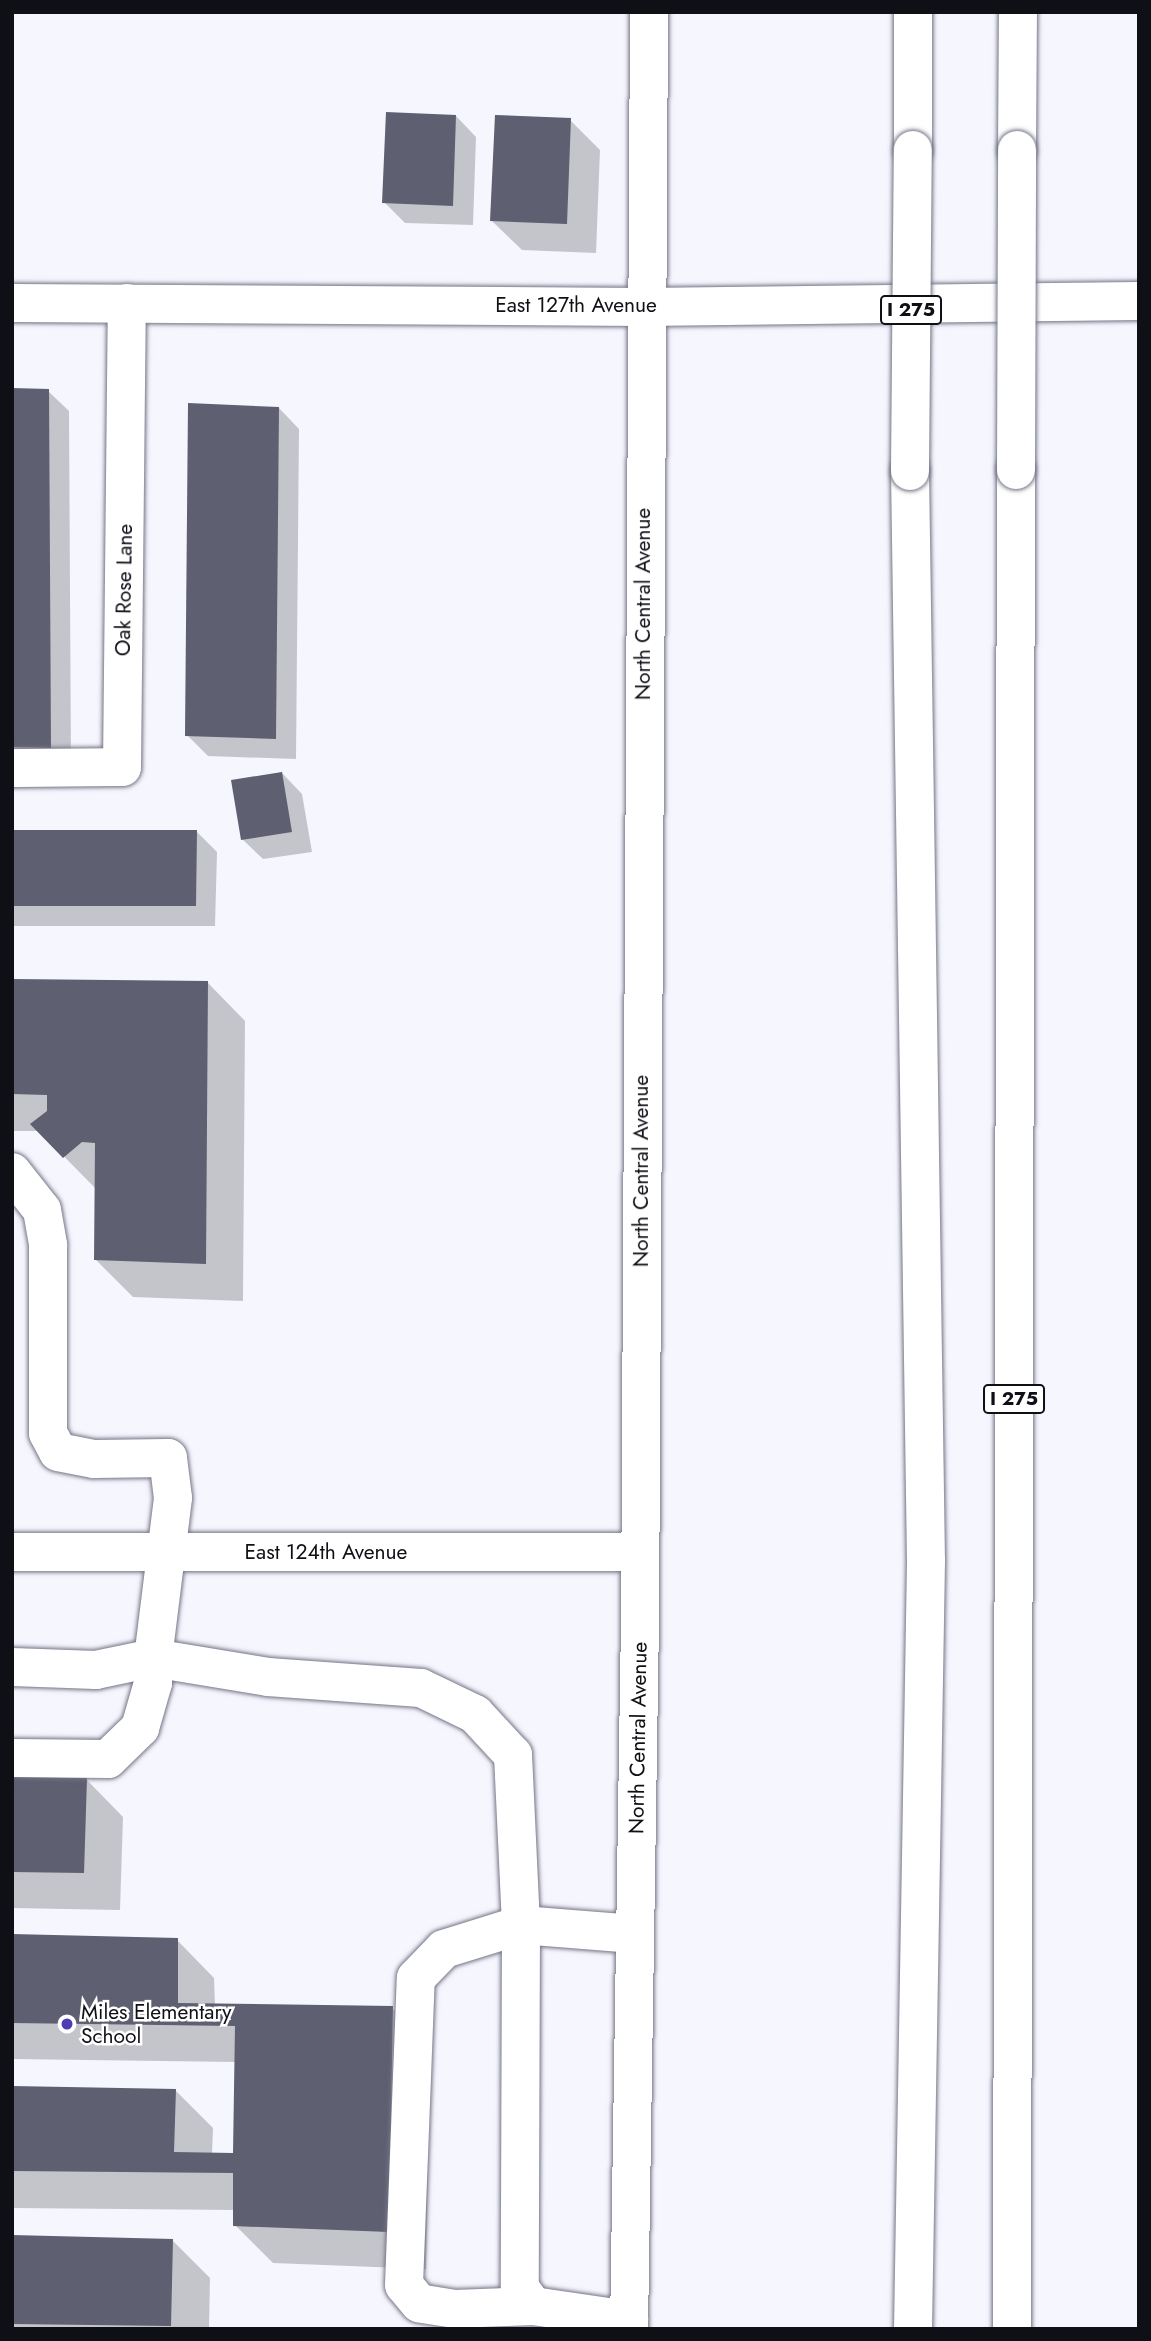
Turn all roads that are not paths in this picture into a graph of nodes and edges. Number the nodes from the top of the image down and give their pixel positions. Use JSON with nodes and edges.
{"nodes":[{"id":1,"x":649,"y":12,"type":"edge"},
{"id":2,"x":913,"y":12,"type":"edge"},
{"id":3,"x":1018,"y":12,"type":"edge"},
{"id":4,"x":1139,"y":301,"type":"edge"},
{"id":5,"x":12,"y":303,"type":"edge"},
{"id":6,"x":127,"y":303,"type":"junction"},
{"id":7,"x":644,"y":307,"type":"junction"},
{"id":8,"x":12,"y":768,"type":"edge"},
{"id":9,"x":12,"y":1172,"type":"edge"},
{"id":10,"x":12,"y":1552,"type":"edge"},
{"id":11,"x":167,"y":1552,"type":"junction"},
{"id":12,"x":640,"y":1552,"type":"junction"},
{"id":13,"x":153,"y":1658,"type":"junction"},
{"id":14,"x":12,"y":1667,"type":"edge"},
{"id":15,"x":12,"y":1758,"type":"edge"},
{"id":16,"x":521,"y":1925,"type":"junction"},
{"id":17,"x":635,"y":1934,"type":"junction"},
{"id":18,"x":533,"y":2306,"type":"junction"},
{"id":19,"x":629,"y":2325,"type":"edge"},
{"id":20,"x":913,"y":2329,"type":"edge"},
{"id":21,"x":1012,"y":2329,"type":"edge"}],
"edges":[{"from":1,"to":7,"type":"main road","name":"North Central Avenue"},
{"from":2,"to":20,"type":"main road","number":"I 275","bridge":true},
{"from":3,"to":21,"type":"main road","number":"I 275","bridge":true},
{"from":4,"to":7,"type":"main road","name":"East 127th Avenue"},
{"from":5,"to":6,"type":"main road","name":"East 127th Avenue"},
{"from":6,"to":7,"type":"main road","name":"East 127th Avenue"},
{"from":6,"to":8,"type":"main road","name":"Oak Rose Lane"},
{"from":7,"to":12,"type":"main road","name":"North Central Avenue"},
{"from":9,"to":11,"type":"main road"},
{"from":10,"to":11,"type":"main road","name":"East 124th Avenue"},
{"from":11,"to":12,"type":"main road","name":"East 124th Avenue"},
{"from":11,"to":13,"type":"main road"},
{"from":12,"to":17,"type":"main road","name":"North Central Avenue"},
{"from":13,"to":14,"type":"main road"},
{"from":13,"to":15,"type":"main road"},
{"from":13,"to":16,"type":"main road"},
{"from":16,"to":17,"type":"main road"},
{"from":16,"to":18,"type":"main road"},
{"from":16,"to":18,"type":"main road"},
{"from":17,"to":19,"type":"main road","name":"North Central Avenue"},
{"from":18,"to":19,"type":"main road"}]}
